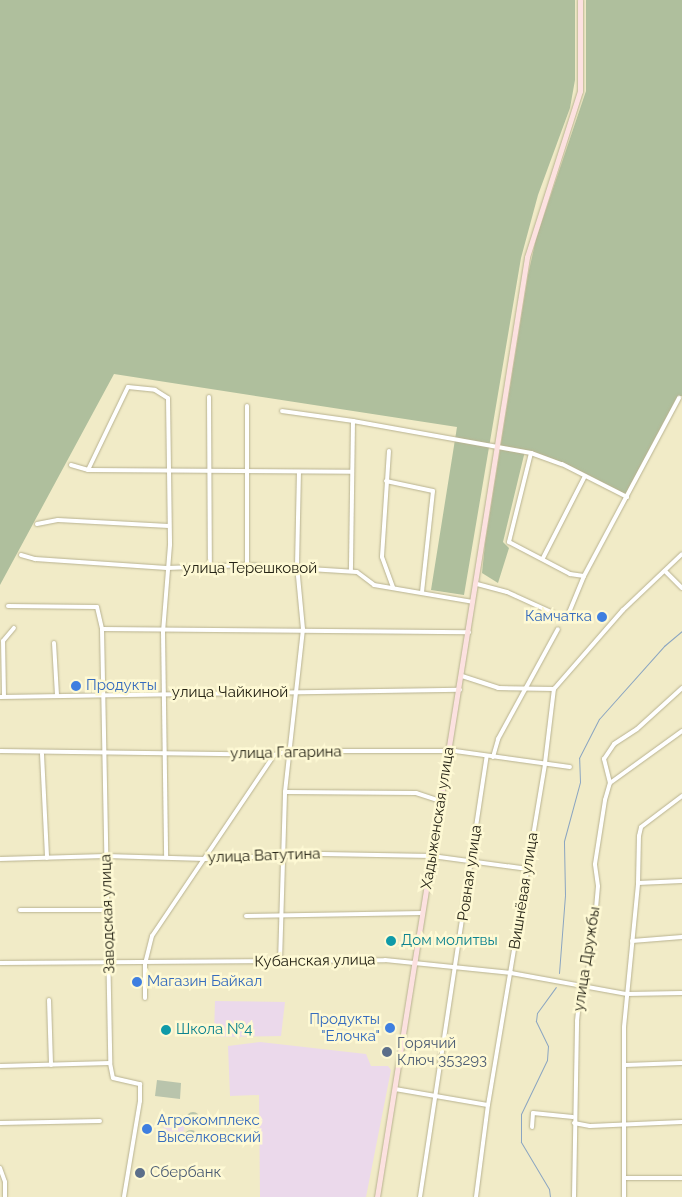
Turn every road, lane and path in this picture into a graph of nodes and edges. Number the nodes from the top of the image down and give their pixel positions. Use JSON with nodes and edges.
{"nodes":[{"id":1,"x":580,"y":0,"type":"edge"},
{"id":2,"x":209,"y":398,"type":"dead end"},
{"id":3,"x":679,"y":398,"type":"dead end"},
{"id":4,"x":246,"y":406,"type":"dead end"},
{"id":5,"x":282,"y":410,"type":"dead end"},
{"id":6,"x":353,"y":421,"type":"junction"},
{"id":7,"x":499,"y":446,"type":"junction"},
{"id":8,"x":389,"y":451,"type":"dead end"},
{"id":9,"x":531,"y":453,"type":"junction"},
{"id":10,"x":71,"y":465,"type":"dead end"},
{"id":11,"x":88,"y":470,"type":"junction"},
{"id":12,"x":351,"y":472,"type":"junction"},
{"id":13,"x":168,"y":473,"type":"junction"},
{"id":14,"x":208,"y":473,"type":"junction"},
{"id":15,"x":248,"y":473,"type":"junction"},
{"id":16,"x":299,"y":473,"type":"junction"},
{"id":17,"x":585,"y":476,"type":"junction"},
{"id":18,"x":386,"y":481,"type":"junction"},
{"id":19,"x":627,"y":497,"type":"junction"},
{"id":20,"x":37,"y":524,"type":"dead end"},
{"id":21,"x":169,"y":526,"type":"junction"},
{"id":22,"x":682,"y":554,"type":"edge"},
{"id":23,"x":21,"y":555,"type":"dead end"},
{"id":24,"x":543,"y":558,"type":"junction"},
{"id":25,"x":247,"y":565,"type":"junction"},
{"id":26,"x":297,"y":566,"type":"junction"},
{"id":27,"x":210,"y":567,"type":"junction"},
{"id":28,"x":167,"y":568,"type":"junction"},
{"id":29,"x":351,"y":571,"type":"junction"},
{"id":30,"x":666,"y":571,"type":"junction"},
{"id":31,"x":584,"y":576,"type":"junction"},
{"id":32,"x":476,"y":584,"type":"junction"},
{"id":33,"x":393,"y":588,"type":"junction"},
{"id":34,"x":682,"y":588,"type":"edge"},
{"id":35,"x":422,"y":592,"type":"junction"},
{"id":36,"x":474,"y":602,"type":"junction"},
{"id":37,"x":8,"y":606,"type":"dead end"},
{"id":38,"x":553,"y":613,"type":"dead end"},
{"id":39,"x":568,"y":615,"type":"dead end"},
{"id":40,"x":14,"y":628,"type":"dead end"},
{"id":41,"x":102,"y":629,"type":"junction"},
{"id":42,"x":302,"y":629,"type":"junction"},
{"id":43,"x":558,"y":629,"type":"dead end"},
{"id":44,"x":163,"y":632,"type":"junction"},
{"id":45,"x":469,"y":632,"type":"junction"},
{"id":46,"x":54,"y":643,"type":"dead end"},
{"id":47,"x":462,"y":676,"type":"junction"},
{"id":48,"x":682,"y":688,"type":"edge"},
{"id":49,"x":526,"y":689,"type":"junction"},
{"id":50,"x":554,"y":689,"type":"junction"},
{"id":51,"x":460,"y":690,"type":"junction"},
{"id":52,"x":104,"y":693,"type":"junction"},
{"id":53,"x":164,"y":693,"type":"junction"},
{"id":54,"x":295,"y":693,"type":"junction"},
{"id":55,"x":57,"y":695,"type":"junction"},
{"id":56,"x":2,"y":696,"type":"edge"},
{"id":57,"x":682,"y":730,"type":"edge"},
{"id":58,"x":0,"y":751,"type":"edge"},
{"id":59,"x":289,"y":751,"type":"junction"},
{"id":60,"x":448,"y":753,"type":"junction"},
{"id":61,"x":42,"y":754,"type":"junction"},
{"id":62,"x":104,"y":754,"type":"junction"},
{"id":63,"x":163,"y":754,"type":"junction"},
{"id":64,"x":274,"y":754,"type":"junction"},
{"id":65,"x":487,"y":756,"type":"junction"},
{"id":66,"x":493,"y":757,"type":"junction"},
{"id":67,"x":545,"y":763,"type":"junction"},
{"id":68,"x":570,"y":767,"type":"dead end"},
{"id":69,"x":610,"y":783,"type":"junction"},
{"id":70,"x":285,"y":792,"type":"junction"},
{"id":71,"x":682,"y":796,"type":"edge"},
{"id":72,"x":441,"y":801,"type":"junction"},
{"id":73,"x":106,"y":856,"type":"junction"},
{"id":74,"x":166,"y":856,"type":"junction"},
{"id":75,"x":281,"y":856,"type":"junction"},
{"id":76,"x":432,"y":856,"type":"junction"},
{"id":77,"x":0,"y":858,"type":"edge"},
{"id":78,"x":47,"y":858,"type":"junction"},
{"id":79,"x":205,"y":858,"type":"junction"},
{"id":80,"x":472,"y":861,"type":"junction"},
{"id":81,"x":528,"y":869,"type":"junction"},
{"id":82,"x":682,"y":881,"type":"edge"},
{"id":83,"x":638,"y":883,"type":"junction"},
{"id":84,"x":20,"y":910,"type":"dead end"},
{"id":85,"x":107,"y":910,"type":"junction"},
{"id":86,"x":422,"y":913,"type":"junction"},
{"id":87,"x":279,"y":914,"type":"junction"},
{"id":88,"x":246,"y":916,"type":"dead end"},
{"id":89,"x":682,"y":937,"type":"edge"},
{"id":90,"x":632,"y":941,"type":"junction"},
{"id":91,"x":415,"y":961,"type":"junction"},
{"id":92,"x":110,"y":962,"type":"junction"},
{"id":93,"x":280,"y":962,"type":"junction"},
{"id":94,"x":0,"y":963,"type":"edge"},
{"id":95,"x":145,"y":964,"type":"junction"},
{"id":96,"x":456,"y":966,"type":"junction"},
{"id":97,"x":511,"y":973,"type":"junction"},
{"id":98,"x":581,"y":986,"type":"junction"},
{"id":99,"x":682,"y":993,"type":"edge"},
{"id":100,"x":627,"y":994,"type":"junction"},
{"id":101,"x":145,"y":998,"type":"dead end"},
{"id":102,"x":49,"y":1000,"type":"dead end"},
{"id":103,"x":110,"y":1063,"type":"junction"},
{"id":104,"x":682,"y":1063,"type":"edge"},
{"id":105,"x":51,"y":1065,"type":"junction"},
{"id":106,"x":0,"y":1066,"type":"edge"},
{"id":107,"x":625,"y":1066,"type":"junction"},
{"id":108,"x":395,"y":1088,"type":"junction"},
{"id":109,"x":435,"y":1094,"type":"junction"},
{"id":110,"x":488,"y":1105,"type":"junction"},
{"id":111,"x":573,"y":1118,"type":"junction"},
{"id":112,"x":100,"y":1121,"type":"dead end"},
{"id":113,"x":682,"y":1122,"type":"edge"},
{"id":114,"x":0,"y":1123,"type":"edge"},
{"id":115,"x":574,"y":1123,"type":"junction"},
{"id":116,"x":625,"y":1124,"type":"junction"},
{"id":117,"x":532,"y":1127,"type":"dead end"},
{"id":118,"x":0,"y":1168,"type":"edge"},
{"id":119,"x":626,"y":1178,"type":"junction"},
{"id":120,"x":682,"y":1178,"type":"edge"},
{"id":121,"x":5,"y":1197,"type":"edge"},
{"id":122,"x":124,"y":1197,"type":"edge"},
{"id":123,"x":377,"y":1197,"type":"edge"},
{"id":124,"x":420,"y":1197,"type":"edge"},
{"id":125,"x":476,"y":1197,"type":"edge"},
{"id":126,"x":574,"y":1197,"type":"edge"},
{"id":127,"x":624,"y":1197,"type":"edge"}],
"edges":[{"from":1,"to":7,"type":"main road","name":"Хадыженская улица"},
{"from":2,"to":14,"type":"street"},
{"from":3,"to":19,"type":"street"},
{"from":4,"to":15,"type":"street"},
{"from":5,"to":6,"type":"street"},
{"from":6,"to":7,"type":"street"},
{"from":6,"to":12,"type":"street"},
{"from":7,"to":9,"type":"street"},
{"from":7,"to":32,"type":"main road","name":"Хадыженская улица"},
{"from":8,"to":18,"type":"street"},
{"from":9,"to":17,"type":"street"},
{"from":9,"to":24,"type":"street"},
{"from":10,"to":11,"type":"street"},
{"from":11,"to":13,"type":"street"},
{"from":11,"to":13,"type":"street"},
{"from":12,"to":16,"type":"street"},
{"from":12,"to":29,"type":"street"},
{"from":13,"to":14,"type":"street"},
{"from":13,"to":21,"type":"street"},
{"from":14,"to":15,"type":"street"},
{"from":14,"to":27,"type":"street"},
{"from":15,"to":16,"type":"street"},
{"from":15,"to":25,"type":"street"},
{"from":16,"to":26,"type":"street"},
{"from":17,"to":19,"type":"street"},
{"from":17,"to":24,"type":"street"},
{"from":18,"to":33,"type":"street"},
{"from":18,"to":35,"type":"street"},
{"from":19,"to":31,"type":"street"},
{"from":20,"to":21,"type":"street"},
{"from":21,"to":28,"type":"street"},
{"from":22,"to":30,"type":"street"},
{"from":23,"to":28,"type":"street","name":"улица Терешковой"},
{"from":24,"to":31,"type":"street"},
{"from":25,"to":26,"type":"street","name":"улица Терешковой"},
{"from":25,"to":27,"type":"street","name":"улица Терешковой"},
{"from":26,"to":29,"type":"street","name":"улица Терешковой"},
{"from":26,"to":42,"type":"street"},
{"from":27,"to":28,"type":"street","name":"улица Терешковой"},
{"from":28,"to":44,"type":"street"},
{"from":29,"to":33,"type":"street","name":"улица Терешковой"},
{"from":30,"to":34,"type":"street"},
{"from":30,"to":50,"type":"street"},
{"from":31,"to":39,"type":"street"},
{"from":32,"to":36,"type":"main road","name":"Хадыженская улица"},
{"from":32,"to":38,"type":"street"},
{"from":33,"to":35,"type":"street","name":"улица Терешковой"},
{"from":35,"to":36,"type":"street","name":"улица Терешковой"},
{"from":36,"to":45,"type":"main road","name":"Хадыженская улица"},
{"from":37,"to":41,"type":"street","name":"Заводская улица"},
{"from":40,"to":56,"type":"street"},
{"from":41,"to":44,"type":"street"},
{"from":41,"to":52,"type":"street","name":"Заводская улица"},
{"from":42,"to":44,"type":"street"},
{"from":42,"to":45,"type":"street"},
{"from":42,"to":54,"type":"street"},
{"from":43,"to":49,"type":"street"},
{"from":44,"to":53,"type":"street"},
{"from":45,"to":47,"type":"main road","name":"Хадыженская улица"},
{"from":46,"to":55,"type":"street"},
{"from":47,"to":49,"type":"street"},
{"from":47,"to":51,"type":"main road","name":"Хадыженская улица"},
{"from":48,"to":69,"type":"street"},
{"from":49,"to":50,"type":"street"},
{"from":49,"to":66,"type":"street"},
{"from":50,"to":67,"type":"street","name":"Вишнёвая улица"},
{"from":51,"to":54,"type":"street","name":"улица Чайкиной"},
{"from":51,"to":60,"type":"main road","name":"Хадыженская улица"},
{"from":52,"to":53,"type":"street","name":"улица Чайкиной"},
{"from":52,"to":55,"type":"street","name":"улица Чайкиной"},
{"from":52,"to":62,"type":"street","name":"Заводская улица"},
{"from":53,"to":54,"type":"street","name":"улица Чайкиной"},
{"from":53,"to":63,"type":"street"},
{"from":54,"to":59,"type":"street"},
{"from":55,"to":56,"type":"street","name":"улица Чайкиной"},
{"from":57,"to":69,"type":"street"},
{"from":58,"to":61,"type":"street","name":"улица Гагарина"},
{"from":59,"to":60,"type":"street","name":"улица Гагарина"},
{"from":59,"to":64,"type":"street","name":"улица Гагарина"},
{"from":59,"to":70,"type":"street"},
{"from":60,"to":65,"type":"street","name":"улица Гагарина"},
{"from":60,"to":72,"type":"main road","name":"Хадыженская улица"},
{"from":61,"to":62,"type":"street","name":"улица Гагарина"},
{"from":61,"to":78,"type":"street"},
{"from":62,"to":63,"type":"street","name":"улица Гагарина"},
{"from":62,"to":73,"type":"street","name":"Заводская улица"},
{"from":63,"to":64,"type":"street","name":"улица Гагарина"},
{"from":63,"to":74,"type":"street"},
{"from":64,"to":79,"type":"street"},
{"from":65,"to":66,"type":"street","name":"улица Гагарина"},
{"from":65,"to":80,"type":"street","name":"Ровная улица"},
{"from":66,"to":67,"type":"street","name":"улица Гагарина"},
{"from":67,"to":68,"type":"street","name":"улица Гагарина"},
{"from":67,"to":81,"type":"street","name":"Вишнёвая улица"},
{"from":69,"to":98,"type":"street","name":"улица Дружбы"},
{"from":70,"to":72,"type":"street"},
{"from":70,"to":75,"type":"street"},
{"from":71,"to":83,"type":"street"},
{"from":72,"to":76,"type":"main road","name":"Хадыженская улица"},
{"from":73,"to":74,"type":"street","name":"улица Ватутина"},
{"from":73,"to":78,"type":"street","name":"улица Ватутина"},
{"from":73,"to":85,"type":"street","name":"Заводская улица"},
{"from":74,"to":79,"type":"street","name":"улица Ватутина"},
{"from":75,"to":76,"type":"street","name":"улица Ватутина"},
{"from":75,"to":79,"type":"street","name":"улица Ватутина"},
{"from":75,"to":87,"type":"street"},
{"from":76,"to":80,"type":"street","name":"улица Ватутина"},
{"from":76,"to":86,"type":"main road","name":"Хадыженская улица"},
{"from":77,"to":78,"type":"street","name":"улица Ватутина"},
{"from":79,"to":95,"type":"street"},
{"from":80,"to":81,"type":"street","name":"улица Ватутина"},
{"from":80,"to":96,"type":"street","name":"Ровная улица"},
{"from":81,"to":97,"type":"street","name":"Вишнёвая улица"},
{"from":82,"to":83,"type":"street"},
{"from":83,"to":90,"type":"street"},
{"from":84,"to":85,"type":"street"},
{"from":85,"to":92,"type":"street","name":"Заводская улица"},
{"from":86,"to":87,"type":"street"},
{"from":86,"to":91,"type":"main road","name":"Хадыженская улица"},
{"from":87,"to":88,"type":"street"},
{"from":87,"to":93,"type":"street"},
{"from":89,"to":90,"type":"street"},
{"from":90,"to":100,"type":"street"},
{"from":91,"to":93,"type":"street","name":"Кубанская улица"},
{"from":91,"to":96,"type":"street","name":"Кубанская улица"},
{"from":91,"to":108,"type":"main road","name":"Хадыженская улица"},
{"from":92,"to":94,"type":"street","name":"Кубанская улица"},
{"from":92,"to":95,"type":"street","name":"Кубанская улица"},
{"from":92,"to":103,"type":"street","name":"Заводская улица"},
{"from":93,"to":95,"type":"street","name":"Кубанская улица"},
{"from":95,"to":101,"type":"street"},
{"from":96,"to":97,"type":"street","name":"Кубанская улица"},
{"from":96,"to":109,"type":"street","name":"Ровная улица"},
{"from":97,"to":98,"type":"street","name":"Кубанская улица"},
{"from":97,"to":110,"type":"street","name":"Вишнёвая улица"},
{"from":98,"to":100,"type":"street","name":"Кубанская улица"},
{"from":98,"to":111,"type":"street","name":"улица Дружбы"},
{"from":99,"to":100,"type":"street","name":"Кубанская улица"},
{"from":100,"to":107,"type":"street"},
{"from":102,"to":105,"type":"street"},
{"from":103,"to":105,"type":"street"},
{"from":103,"to":122,"type":"street"},
{"from":104,"to":107,"type":"street"},
{"from":105,"to":106,"type":"street"},
{"from":107,"to":116,"type":"street"},
{"from":108,"to":109,"type":"street"},
{"from":108,"to":123,"type":"main road","name":"Хадыженская улица"},
{"from":109,"to":110,"type":"street"},
{"from":109,"to":124,"type":"street","name":"Ровная улица"},
{"from":110,"to":125,"type":"street","name":"Вишнёвая улица"},
{"from":111,"to":115,"type":"street","name":"улица Дружбы"},
{"from":111,"to":117,"type":"street"},
{"from":112,"to":114,"type":"street"},
{"from":113,"to":116,"type":"street"},
{"from":115,"to":116,"type":"street"},
{"from":115,"to":126,"type":"street","name":"улица Дружбы"},
{"from":116,"to":119,"type":"street"},
{"from":118,"to":121,"type":"street"},
{"from":119,"to":120,"type":"street"},
{"from":119,"to":127,"type":"street"}]}
